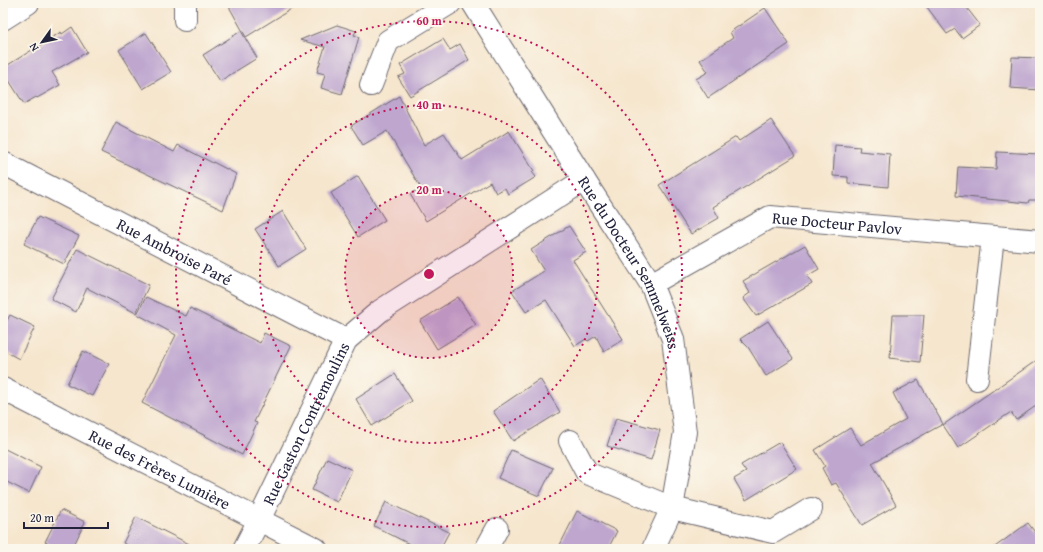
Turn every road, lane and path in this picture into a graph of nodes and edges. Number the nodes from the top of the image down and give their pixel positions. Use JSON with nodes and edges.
{"nodes":[{"id":1,"x":28,"y":3,"type":"edge"},
{"id":2,"x":450,"y":3,"type":"edge"},
{"id":3,"x":473,"y":3,"type":"edge"},
{"id":4,"x":3,"y":19,"type":"edge"},
{"id":5,"x":371,"y":85,"type":"dead end"},
{"id":6,"x":3,"y":163,"type":"edge"},
{"id":7,"x":584,"y":180,"type":"junction"},
{"id":8,"x":993,"y":237,"type":"junction"},
{"id":9,"x":1040,"y":241,"type":"edge"},
{"id":10,"x":651,"y":284,"type":"junction"},
{"id":11,"x":346,"y":340,"type":"junction"},
{"id":12,"x":977,"y":379,"type":"dead end"},
{"id":13,"x":3,"y":389,"type":"edge"},
{"id":14,"x":570,"y":441,"type":"dead end"},
{"id":15,"x":672,"y":508,"type":"junction"},
{"id":16,"x":811,"y":509,"type":"dead end"},
{"id":17,"x":259,"y":520,"type":"junction"},
{"id":18,"x":497,"y":529,"type":"dead end"},
{"id":19,"x":244,"y":549,"type":"edge"},
{"id":20,"x":316,"y":549,"type":"edge"},
{"id":21,"x":486,"y":549,"type":"edge"},
{"id":22,"x":653,"y":549,"type":"edge"}],
"edges":[{"from":1,"to":4,"type":"street"},
{"from":2,"to":5,"type":"street"},
{"from":3,"to":7,"type":"street","name":"Rue du Docteur Semmelweiss"},
{"from":6,"to":11,"type":"street","name":"Rue Ambroise Paré"},
{"from":7,"to":10,"type":"street","name":"Rue du Docteur Semmelweiss"},
{"from":7,"to":11,"type":"street","name":"Rue Gaston Contremoulins"},
{"from":8,"to":9,"type":"street","name":"Rue Docteur Pavlov"},
{"from":8,"to":10,"type":"street","name":"Rue Docteur Pavlov"},
{"from":8,"to":12,"type":"street"},
{"from":10,"to":15,"type":"street","name":"Rue du Docteur Semmelweiss"},
{"from":11,"to":17,"type":"street","name":"Rue Gaston Contremoulins"},
{"from":13,"to":17,"type":"street","name":"Rue des Frères Lumière"},
{"from":14,"to":15,"type":"street"},
{"from":15,"to":16,"type":"street"},
{"from":15,"to":22,"type":"street","name":"Rue du Docteur Semmelweiss"},
{"from":17,"to":19,"type":"street","name":"Rue Gaston Contremoulins"},
{"from":17,"to":20,"type":"street","name":"Rue des Frères Lumière"},
{"from":18,"to":21,"type":"street"}]}
